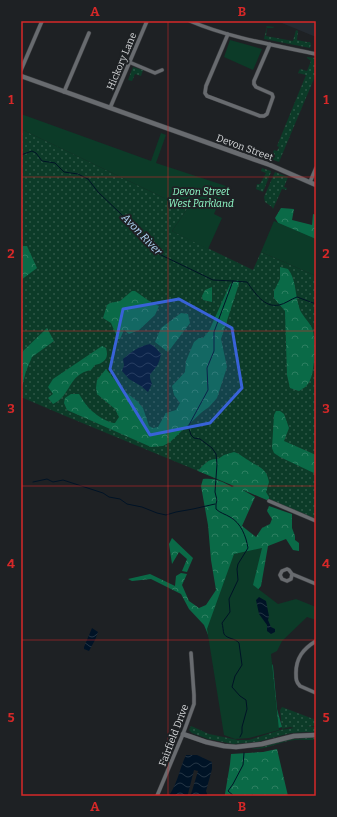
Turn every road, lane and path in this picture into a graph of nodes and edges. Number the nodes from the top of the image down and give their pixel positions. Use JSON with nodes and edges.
{"nodes":[{"id":1,"x":42,"y":21,"type":"edge"},
{"id":2,"x":147,"y":21,"type":"edge"},
{"id":3,"x":190,"y":21,"type":"edge"},
{"id":4,"x":196,"y":22,"type":"edge"},
{"id":5,"x":89,"y":33,"type":"dead end"},
{"id":6,"x":228,"y":34,"type":"junction"},
{"id":7,"x":270,"y":44,"type":"junction"},
{"id":8,"x":316,"y":54,"type":"edge"},
{"id":9,"x":129,"y":62,"type":"junction"},
{"id":10,"x":21,"y":70,"type":"edge"},
{"id":11,"x":162,"y":70,"type":"dead end"},
{"id":12,"x":21,"y":76,"type":"edge"},
{"id":13,"x":64,"y":92,"type":"junction"},
{"id":14,"x":110,"y":108,"type":"junction"},
{"id":15,"x":316,"y":168,"type":"edge"},
{"id":16,"x":310,"y":182,"type":"junction"},
{"id":17,"x":316,"y":185,"type":"edge"},
{"id":18,"x":269,"y":501,"type":"dead end"},
{"id":19,"x":316,"y":521,"type":"edge"},
{"id":20,"x":292,"y":574,"type":"dead end"},
{"id":21,"x":316,"y":584,"type":"edge"},
{"id":22,"x":316,"y":641,"type":"edge"},
{"id":23,"x":191,"y":653,"type":"dead end"},
{"id":24,"x":316,"y":693,"type":"edge"},
{"id":25,"x":184,"y":734,"type":"junction"},
{"id":26,"x":316,"y":736,"type":"edge"},
{"id":27,"x":157,"y":796,"type":"edge"}],
"edges":[{"from":1,"to":10,"type":"street"},
{"from":2,"to":9,"type":"street","name":"Hickory Lane"},
{"from":3,"to":4,"type":"street"},
{"from":4,"to":6,"type":"street"},
{"from":5,"to":13,"type":"street"},
{"from":6,"to":7,"type":"street"},
{"from":6,"to":7,"type":"street"},
{"from":7,"to":8,"type":"street"},
{"from":9,"to":11,"type":"street"},
{"from":9,"to":14,"type":"street","name":"Hickory Lane"},
{"from":12,"to":13,"type":"street"},
{"from":13,"to":14,"type":"street"},
{"from":14,"to":16,"type":"street","name":"Devon Street"},
{"from":15,"to":16,"type":"street"},
{"from":16,"to":17,"type":"street","name":"Devon Street"},
{"from":18,"to":19,"type":"street"},
{"from":20,"to":21,"type":"street"},
{"from":22,"to":24,"type":"street"},
{"from":23,"to":25,"type":"street","name":"Fairfield Drive"},
{"from":25,"to":26,"type":"street"},
{"from":25,"to":27,"type":"street","name":"Fairfield Drive"}]}
